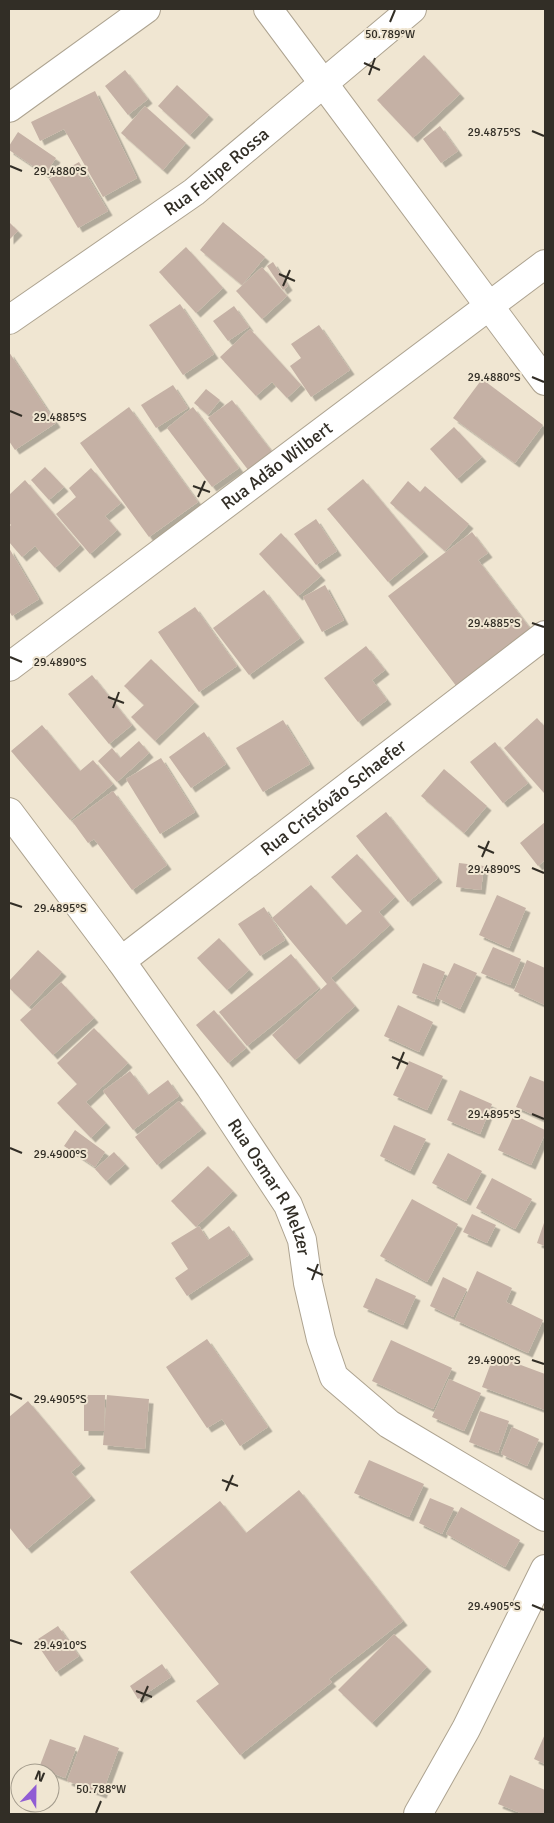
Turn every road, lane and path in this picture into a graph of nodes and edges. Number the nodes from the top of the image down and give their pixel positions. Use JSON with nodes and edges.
{"nodes":[{"id":1,"x":146,"y":9,"type":"edge"},
{"id":2,"x":268,"y":9,"type":"edge"},
{"id":3,"x":412,"y":9,"type":"edge"},
{"id":4,"x":325,"y":83,"type":"junction"},
{"id":5,"x":9,"y":108,"type":"edge"},
{"id":6,"x":545,"y":264,"type":"edge"},
{"id":7,"x":488,"y":306,"type":"junction"},
{"id":8,"x":9,"y":320,"type":"edge"},
{"id":9,"x":545,"y":381,"type":"edge"},
{"id":10,"x":545,"y":635,"type":"edge"},
{"id":11,"x":9,"y":667,"type":"edge"},
{"id":12,"x":9,"y":812,"type":"edge"},
{"id":13,"x":121,"y":961,"type":"junction"},
{"id":14,"x":545,"y":1517,"type":"edge"},
{"id":15,"x":545,"y":1569,"type":"edge"},
{"id":16,"x":418,"y":1814,"type":"edge"}],
"edges":[{"from":1,"to":5,"type":"street"},
{"from":2,"to":4,"type":"street"},
{"from":3,"to":4,"type":"street","name":"Rua Felipe Rossa"},
{"from":4,"to":7,"type":"street"},
{"from":4,"to":8,"type":"street","name":"Rua Felipe Rossa"},
{"from":6,"to":7,"type":"street","name":"Rua Adão Wilbert"},
{"from":7,"to":9,"type":"street"},
{"from":7,"to":11,"type":"street","name":"Rua Adão Wilbert"},
{"from":10,"to":13,"type":"street","name":"Rua Cristóvão Schaefer"},
{"from":12,"to":13,"type":"street","name":"Rua Osmar R Melzer"},
{"from":13,"to":14,"type":"street","name":"Rua Osmar R Melzer"},
{"from":15,"to":16,"type":"street"}]}
